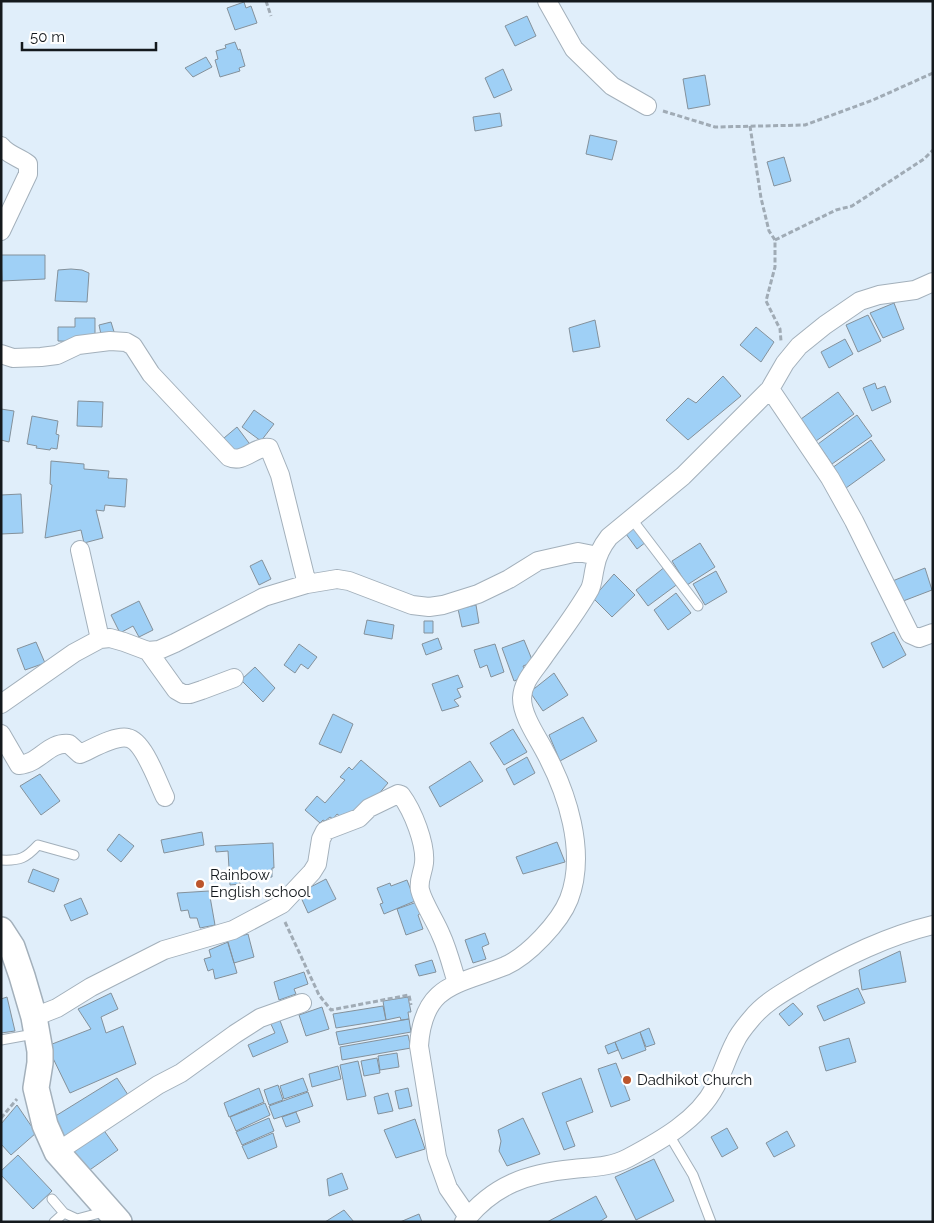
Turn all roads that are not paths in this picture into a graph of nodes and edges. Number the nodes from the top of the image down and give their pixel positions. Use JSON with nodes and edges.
{"nodes":[{"id":1,"x":547,"y":1,"type":"edge"},
{"id":2,"x":647,"y":106,"type":"road end"},
{"id":3,"x":1,"y":146,"type":"edge"},
{"id":4,"x":1,"y":231,"type":"edge"},
{"id":5,"x":933,"y":282,"type":"edge"},
{"id":6,"x":1,"y":354,"type":"edge"},
{"id":7,"x":773,"y":383,"type":"junction"},
{"id":8,"x":631,"y":518,"type":"junction"},
{"id":9,"x":80,"y":550,"type":"dead end"},
{"id":10,"x":598,"y":556,"type":"junction"},
{"id":11,"x":308,"y":584,"type":"junction"},
{"id":12,"x":698,"y":606,"type":"dead end"},
{"id":13,"x":933,"y":633,"type":"edge"},
{"id":14,"x":100,"y":639,"type":"junction"},
{"id":15,"x":148,"y":651,"type":"junction"},
{"id":16,"x":234,"y":678,"type":"dead end"},
{"id":17,"x":1,"y":704,"type":"edge"},
{"id":18,"x":1,"y":734,"type":"edge"},
{"id":19,"x":164,"y":797,"type":"dead end"},
{"id":20,"x":74,"y":855,"type":"dead end"},
{"id":21,"x":1,"y":860,"type":"edge"},
{"id":22,"x":933,"y":925,"type":"edge"},
{"id":23,"x":1,"y":930,"type":"edge"},
{"id":24,"x":457,"y":983,"type":"junction"},
{"id":25,"x":302,"y":1003,"type":"dead end"},
{"id":26,"x":35,"y":1025,"type":"junction"},
{"id":27,"x":1,"y":1040,"type":"edge"},
{"id":28,"x":668,"y":1134,"type":"junction"},
{"id":29,"x":58,"y":1152,"type":"junction"},
{"id":30,"x":52,"y":1199,"type":"dead end"},
{"id":31,"x":64,"y":1213,"type":"junction"},
{"id":32,"x":114,"y":1216,"type":"edge"},
{"id":33,"x":466,"y":1219,"type":"edge"},
{"id":34,"x":54,"y":1222,"type":"edge"},
{"id":35,"x":711,"y":1222,"type":"edge"}],
"edges":[{"from":1,"to":2,"type":"street"},
{"from":3,"to":4,"type":"street"},
{"from":5,"to":7,"type":"street"},
{"from":6,"to":11,"type":"street"},
{"from":7,"to":8,"type":"street"},
{"from":7,"to":13,"type":"street"},
{"from":8,"to":10,"type":"street"},
{"from":8,"to":12,"type":"lane"},
{"from":9,"to":14,"type":"street"},
{"from":10,"to":11,"type":"street"},
{"from":10,"to":24,"type":"street"},
{"from":11,"to":15,"type":"street"},
{"from":14,"to":15,"type":"street"},
{"from":14,"to":17,"type":"street"},
{"from":15,"to":16,"type":"street"},
{"from":18,"to":19,"type":"street"},
{"from":20,"to":21,"type":"lane"},
{"from":22,"to":28,"type":"street"},
{"from":23,"to":26,"type":"street"},
{"from":24,"to":26,"type":"street"},
{"from":24,"to":33,"type":"street"},
{"from":25,"to":29,"type":"street"},
{"from":26,"to":27,"type":"lane"},
{"from":26,"to":29,"type":"street"},
{"from":28,"to":33,"type":"street"},
{"from":28,"to":35,"type":"lane"},
{"from":29,"to":32,"type":"street"},
{"from":30,"to":31,"type":"lane"},
{"from":31,"to":32,"type":"lane"},
{"from":31,"to":34,"type":"lane"}]}
